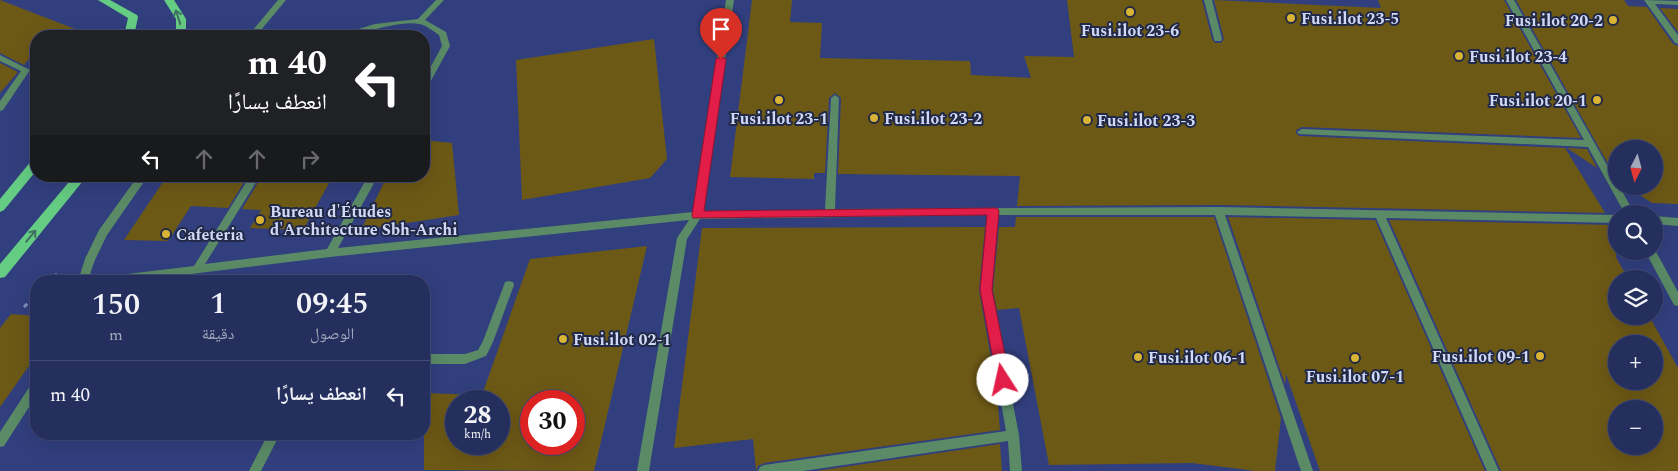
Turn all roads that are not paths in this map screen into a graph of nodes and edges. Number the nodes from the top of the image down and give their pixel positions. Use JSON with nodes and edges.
{"nodes":[{"id":1,"x":103,"y":0,"type":"edge"},
{"id":2,"x":169,"y":0,"type":"edge"},
{"id":3,"x":282,"y":0,"type":"edge"},
{"id":4,"x":440,"y":0,"type":"edge"},
{"id":5,"x":730,"y":0,"type":"edge"},
{"id":6,"x":1208,"y":0,"type":"edge"},
{"id":7,"x":1510,"y":0,"type":"edge"},
{"id":8,"x":1649,"y":1,"type":"edge"},
{"id":9,"x":1678,"y":3,"type":"edge"},
{"id":10,"x":420,"y":21,"type":"junction"},
{"id":11,"x":130,"y":30,"type":"edge"},
{"id":12,"x":180,"y":30,"type":"edge"},
{"id":13,"x":257,"y":30,"type":"edge"},
{"id":14,"x":368,"y":30,"type":"edge"},
{"id":15,"x":1218,"y":39,"type":"dead end"},
{"id":16,"x":1678,"y":41,"type":"edge"},
{"id":17,"x":0,"y":58,"type":"edge"},
{"id":18,"x":430,"y":75,"type":"edge"},
{"id":19,"x":835,"y":98,"type":"dead end"},
{"id":20,"x":0,"y":108,"type":"edge"},
{"id":21,"x":1302,"y":132,"type":"dead end"},
{"id":22,"x":1591,"y":144,"type":"junction"},
{"id":23,"x":30,"y":170,"type":"edge"},
{"id":24,"x":76,"y":182,"type":"edge"},
{"id":25,"x":139,"y":182,"type":"edge"},
{"id":26,"x":251,"y":182,"type":"edge"},
{"id":27,"x":370,"y":182,"type":"edge"},
{"id":28,"x":1625,"y":205,"type":"edge"},
{"id":29,"x":0,"y":207,"type":"edge"},
{"id":30,"x":993,"y":211,"type":"junction"},
{"id":31,"x":1219,"y":211,"type":"junction"},
{"id":32,"x":830,"y":213,"type":"junction"},
{"id":33,"x":697,"y":215,"type":"junction"},
{"id":34,"x":1380,"y":216,"type":"junction"},
{"id":35,"x":1608,"y":219,"type":"edge"},
{"id":36,"x":1663,"y":221,"type":"edge"},
{"id":37,"x":1678,"y":222,"type":"edge"},
{"id":38,"x":330,"y":253,"type":"junction"},
{"id":39,"x":1655,"y":260,"type":"edge"},
{"id":40,"x":197,"y":268,"type":"junction"},
{"id":41,"x":0,"y":274,"type":"edge"},
{"id":42,"x":85,"y":275,"type":"edge"},
{"id":43,"x":146,"y":275,"type":"edge"},
{"id":44,"x":508,"y":285,"type":"dead end"},
{"id":45,"x":1678,"y":302,"type":"edge"},
{"id":46,"x":430,"y":359,"type":"edge"},
{"id":47,"x":30,"y":396,"type":"edge"},
{"id":48,"x":1013,"y":435,"type":"junction"},
{"id":49,"x":271,"y":440,"type":"edge"},
{"id":50,"x":0,"y":442,"type":"edge"},
{"id":51,"x":255,"y":471,"type":"edge"},
{"id":52,"x":643,"y":471,"type":"edge"},
{"id":53,"x":764,"y":471,"type":"edge"},
{"id":54,"x":1016,"y":471,"type":"edge"},
{"id":55,"x":1307,"y":471,"type":"edge"},
{"id":56,"x":1493,"y":471,"type":"edge"}],
"edges":[{"from":1,"to":11,"type":"main road"},
{"from":12,"to":2,"type":"main road","one_way":true},
{"from":3,"to":13,"type":"street"},
{"from":4,"to":10,"type":"street"},
{"from":5,"to":33,"type":"street"},
{"from":6,"to":15,"type":"street"},
{"from":7,"to":22,"type":"street"},
{"from":8,"to":9,"type":"street"},
{"from":8,"to":16,"type":"street"},
{"from":10,"to":14,"type":"street"},
{"from":10,"to":18,"type":"street"},
{"from":17,"to":20,"type":"street"},
{"from":19,"to":32,"type":"street"},
{"from":21,"to":22,"type":"street"},
{"from":22,"to":28,"type":"street"},
{"from":23,"to":29,"type":"main road"},
{"from":41,"to":24,"type":"main road","one_way":true},
{"from":25,"to":42,"type":"street"},
{"from":26,"to":40,"type":"street"},
{"from":27,"to":38,"type":"street"},
{"from":30,"to":31,"type":"street"},
{"from":30,"to":32,"type":"street"},
{"from":30,"to":48,"type":"street"},
{"from":31,"to":34,"type":"street"},
{"from":31,"to":55,"type":"street"},
{"from":32,"to":33,"type":"street"},
{"from":33,"to":38,"type":"street"},
{"from":33,"to":52,"type":"street"},
{"from":34,"to":35,"type":"street"},
{"from":34,"to":56,"type":"street"},
{"from":36,"to":37,"type":"street"},
{"from":38,"to":40,"type":"street"},
{"from":39,"to":45,"type":"street"},
{"from":40,"to":43,"type":"street"},
{"from":44,"to":46,"type":"street"},
{"from":47,"to":50,"type":"street"},
{"from":48,"to":53,"type":"street"},
{"from":48,"to":54,"type":"street"},
{"from":49,"to":51,"type":"street"}]}
